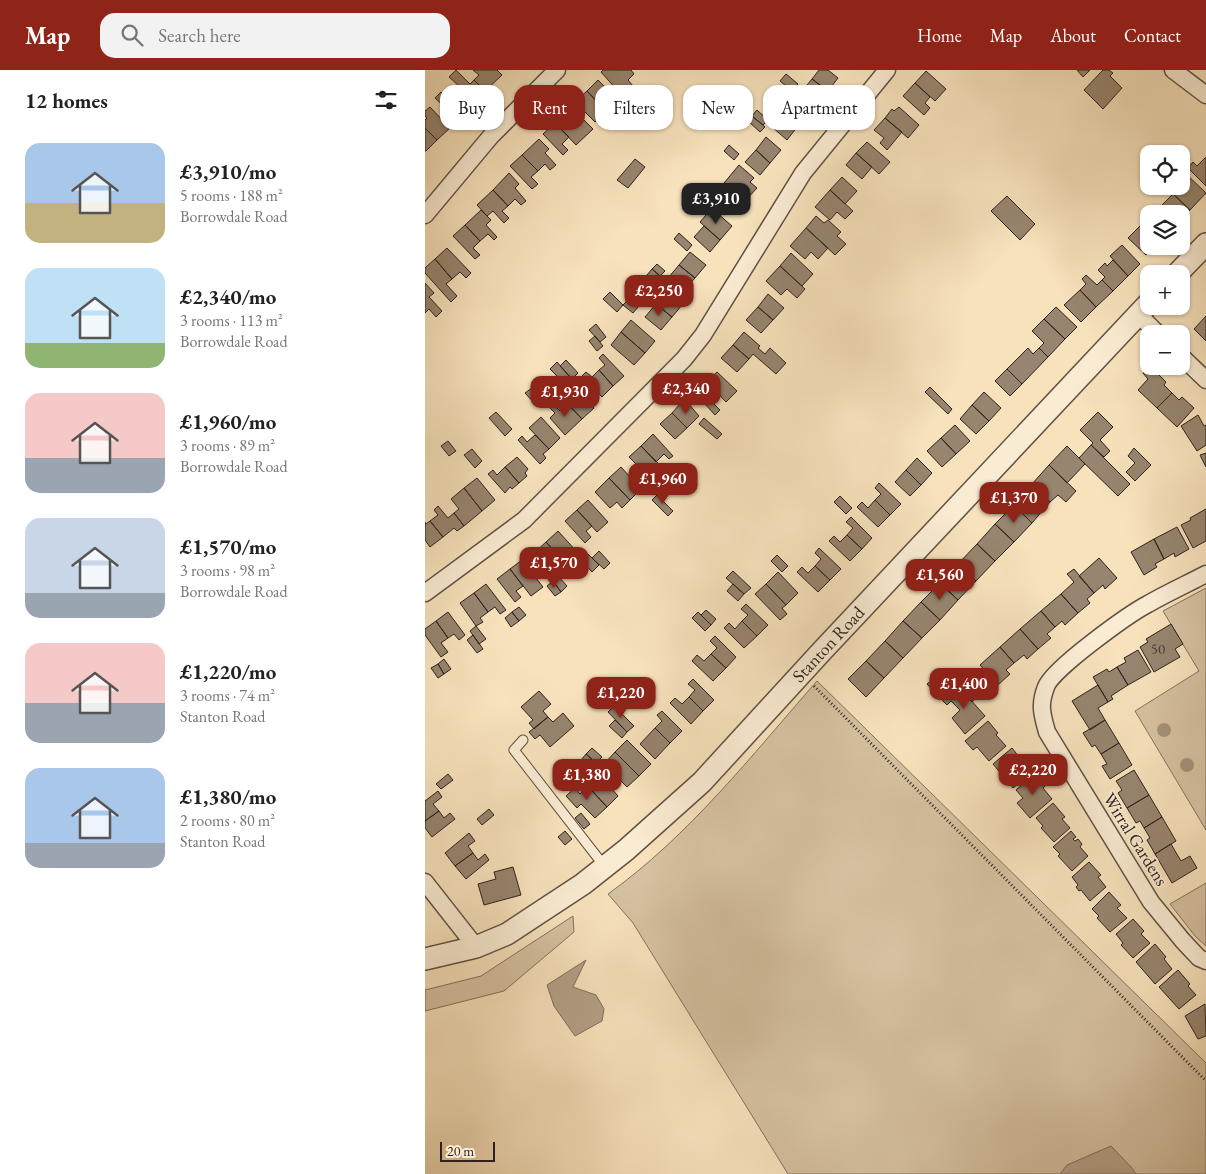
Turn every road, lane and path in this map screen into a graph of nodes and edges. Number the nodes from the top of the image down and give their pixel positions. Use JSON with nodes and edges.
{"nodes":[{"id":1,"x":557,"y":70,"type":"edge"},
{"id":2,"x":887,"y":70,"type":"edge"},
{"id":3,"x":1173,"y":70,"type":"edge"},
{"id":4,"x":1206,"y":95,"type":"edge"},
{"id":5,"x":425,"y":215,"type":"edge"},
{"id":6,"x":1206,"y":244,"type":"edge"},
{"id":7,"x":1186,"y":265,"type":"edge"},
{"id":8,"x":1140,"y":311,"type":"edge"},
{"id":9,"x":1190,"y":365,"type":"edge"},
{"id":10,"x":1206,"y":380,"type":"edge"},
{"id":11,"x":1206,"y":574,"type":"edge"},
{"id":12,"x":425,"y":593,"type":"edge"},
{"id":13,"x":801,"y":673,"type":"junction"},
{"id":14,"x":523,"y":740,"type":"dead end"},
{"id":15,"x":605,"y":867,"type":"junction"},
{"id":16,"x":425,"y":882,"type":"edge"},
{"id":17,"x":476,"y":947,"type":"junction"},
{"id":18,"x":425,"y":959,"type":"edge"},
{"id":19,"x":1206,"y":961,"type":"edge"},
{"id":20,"x":1206,"y":1081,"type":"edge"}],
"edges":[{"from":1,"to":5,"type":"street"},
{"from":2,"to":12,"type":"street"},
{"from":3,"to":4,"type":"street"},
{"from":6,"to":7,"type":"street"},
{"from":8,"to":13,"type":"street","name":"Stanton Road"},
{"from":9,"to":10,"type":"street"},
{"from":11,"to":19,"type":"street","name":"Wirral Gardens"},
{"from":13,"to":15,"type":"street","name":"Stanton Road"},
{"from":13,"to":20,"type":"path"},
{"from":14,"to":15,"type":"lane"},
{"from":15,"to":17,"type":"street","name":"Stanton Road"},
{"from":16,"to":17,"type":"street"},
{"from":17,"to":18,"type":"street","name":"Stanton Road"}]}
